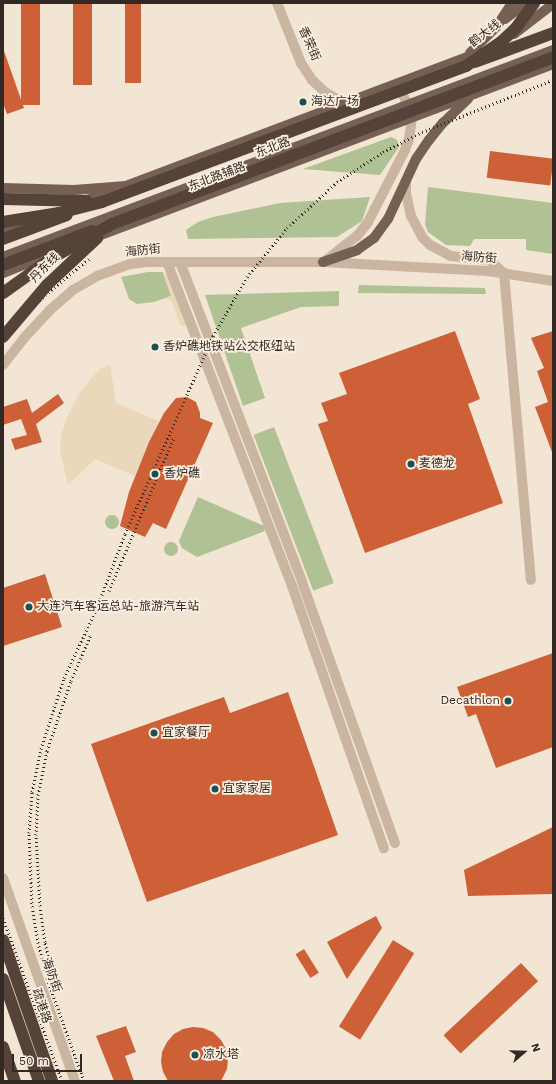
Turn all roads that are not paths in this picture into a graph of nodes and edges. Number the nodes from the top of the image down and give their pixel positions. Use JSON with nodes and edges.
{"nodes":[{"id":1,"x":277,"y":3,"type":"edge"},
{"id":2,"x":512,"y":3,"type":"edge"},
{"id":3,"x":526,"y":3,"type":"edge"},
{"id":4,"x":534,"y":3,"type":"edge"},
{"id":5,"x":553,"y":4,"type":"edge"},
{"id":6,"x":498,"y":26,"type":"junction"},
{"id":7,"x":553,"y":33,"type":"edge"},
{"id":8,"x":553,"y":50,"type":"edge"},
{"id":9,"x":553,"y":57,"type":"edge"},
{"id":10,"x":465,"y":62,"type":"junction"},
{"id":11,"x":553,"y":64,"type":"edge"},
{"id":12,"x":399,"y":84,"type":"junction"},
{"id":13,"x":475,"y":93,"type":"junction"},
{"id":14,"x":345,"y":104,"type":"junction"},
{"id":15,"x":407,"y":105,"type":"junction"},
{"id":16,"x":412,"y":117,"type":"junction"},
{"id":17,"x":245,"y":166,"type":"junction"},
{"id":18,"x":406,"y":180,"type":"junction"},
{"id":19,"x":126,"y":186,"type":"junction"},
{"id":20,"x":231,"y":186,"type":"junction"},
{"id":21,"x":3,"y":188,"type":"edge"},
{"id":22,"x":3,"y":199,"type":"edge"},
{"id":23,"x":102,"y":202,"type":"junction"},
{"id":24,"x":122,"y":212,"type":"junction"},
{"id":25,"x":3,"y":222,"type":"edge"},
{"id":26,"x":112,"y":224,"type":"junction"},
{"id":27,"x":3,"y":231,"type":"edge"},
{"id":28,"x":3,"y":239,"type":"edge"},
{"id":29,"x":3,"y":257,"type":"edge"},
{"id":30,"x":167,"y":262,"type":"junction"},
{"id":31,"x":180,"y":262,"type":"junction"},
{"id":32,"x":324,"y":262,"type":"junction"},
{"id":33,"x":3,"y":265,"type":"edge"},
{"id":34,"x":504,"y":272,"type":"junction"},
{"id":35,"x":3,"y":273,"type":"edge"},
{"id":36,"x":553,"y":282,"type":"edge"},
{"id":37,"x":3,"y":293,"type":"edge"},
{"id":38,"x":3,"y":337,"type":"edge"},
{"id":39,"x":3,"y":364,"type":"edge"},
{"id":40,"x":531,"y":580,"type":"dead end"},
{"id":41,"x":395,"y":842,"type":"dead end"},
{"id":42,"x":384,"y":848,"type":"dead end"},
{"id":43,"x":3,"y":878,"type":"edge"},
{"id":44,"x":3,"y":940,"type":"edge"},
{"id":45,"x":3,"y":979,"type":"edge"},
{"id":46,"x":3,"y":1047,"type":"edge"},
{"id":47,"x":15,"y":1081,"type":"edge"},
{"id":48,"x":39,"y":1081,"type":"edge"},
{"id":49,"x":52,"y":1081,"type":"edge"},
{"id":50,"x":75,"y":1081,"type":"edge"}],
"edges":[{"from":1,"to":14,"type":"street","name":"香荣街"},
{"from":2,"to":6,"type":"main road"},
{"from":3,"to":6,"type":"main road"},
{"from":4,"to":10,"type":"highway","name":"鹤大线","bridge":true},
{"from":5,"to":10,"type":"main road"},
{"from":6,"to":10,"type":"main road"},
{"from":7,"to":10,"type":"highway","name":"东北路","bridge":true},
{"from":8,"to":15,"type":"main road","name":"东北路"},
{"from":9,"to":26,"type":"highway","name":"东北路","bridge":true},
{"from":10,"to":12,"type":"main road"},
{"from":10,"to":23,"type":"highway","name":"东北路","bridge":true},
{"from":11,"to":13,"type":"main road","name":"东北路辅路"},
{"from":12,"to":14,"type":"main road"},
{"from":12,"to":15,"type":"street"},
{"from":13,"to":16,"type":"main road","name":"东北路辅路"},
{"from":13,"to":18,"type":"main road"},
{"from":14,"to":19,"type":"main road"},
{"from":15,"to":16,"type":"street"},
{"from":15,"to":17,"type":"main road","name":"东北路"},
{"from":16,"to":20,"type":"main road","name":"东北路辅路"},
{"from":16,"to":32,"type":"street"},
{"from":17,"to":20,"type":"main road"},
{"from":17,"to":24,"type":"main road","name":"东北路"},
{"from":18,"to":32,"type":"main road"},
{"from":18,"to":34,"type":"street","name":"海防街"},
{"from":19,"to":21,"type":"main road"},
{"from":19,"to":24,"type":"main road"},
{"from":19,"to":27,"type":"main road"},
{"from":20,"to":35,"type":"main road","name":"东北路辅路"},
{"from":22,"to":23,"type":"highway","bridge":true},
{"from":23,"to":25,"type":"highway","bridge":true},
{"from":23,"to":28,"type":"highway","name":"东北路","bridge":true},
{"from":24,"to":29,"type":"main road","name":"东北路"},
{"from":26,"to":33,"type":"highway","name":"东北路","bridge":true},
{"from":26,"to":37,"type":"highway","bridge":true},
{"from":26,"to":38,"type":"highway","name":"丹东线","bridge":true},
{"from":30,"to":31,"type":"street","name":"海防街"},
{"from":30,"to":39,"type":"street","name":"海防街"},
{"from":30,"to":42,"type":"street"},
{"from":31,"to":32,"type":"street","name":"海防街"},
{"from":31,"to":41,"type":"street"},
{"from":32,"to":34,"type":"street","name":"海防街"},
{"from":34,"to":36,"type":"street"},
{"from":34,"to":40,"type":"street"},
{"from":43,"to":50,"type":"street","name":"海防街"},
{"from":44,"to":49,"type":"highway","name":"疏港路"},
{"from":45,"to":48,"type":"highway"},
{"from":46,"to":47,"type":"highway"}]}
